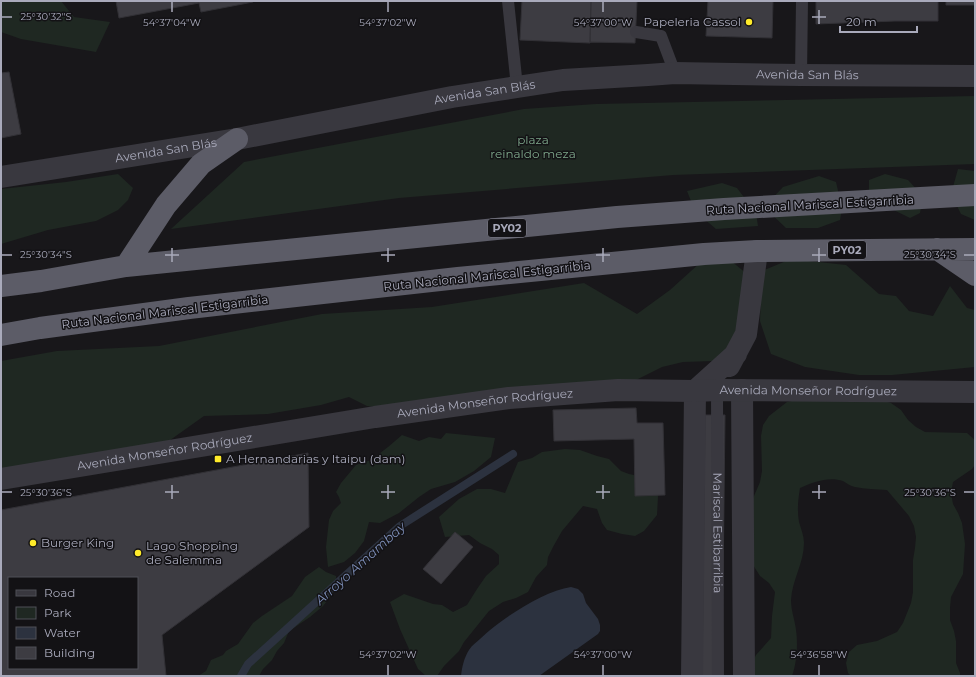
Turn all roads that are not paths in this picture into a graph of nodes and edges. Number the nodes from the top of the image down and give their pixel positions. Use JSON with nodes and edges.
{"nodes":[{"id":1,"x":508,"y":1,"type":"edge"},
{"id":2,"x":802,"y":1,"type":"edge"},
{"id":3,"x":636,"y":32,"type":"dead end"},
{"id":4,"x":675,"y":73,"type":"junction"},
{"id":5,"x":801,"y":75,"type":"junction"},
{"id":6,"x":975,"y":76,"type":"edge"},
{"id":7,"x":516,"y":87,"type":"junction"},
{"id":8,"x":237,"y":138,"type":"junction"},
{"id":9,"x":1,"y":177,"type":"edge"},
{"id":10,"x":975,"y":195,"type":"edge"},
{"id":11,"x":937,"y":249,"type":"junction"},
{"id":12,"x":975,"y":249,"type":"edge"},
{"id":13,"x":757,"y":251,"type":"junction"},
{"id":14,"x":126,"y":266,"type":"junction"},
{"id":15,"x":975,"y":275,"type":"edge"},
{"id":16,"x":1,"y":286,"type":"edge"},
{"id":17,"x":1,"y":335,"type":"edge"},
{"id":18,"x":736,"y":354,"type":"junction"},
{"id":19,"x":717,"y":390,"type":"junction"},
{"id":20,"x":742,"y":390,"type":"junction"},
{"id":21,"x":695,"y":391,"type":"junction"},
{"id":22,"x":975,"y":392,"type":"edge"},
{"id":23,"x":1,"y":479,"type":"edge"},
{"id":24,"x":692,"y":676,"type":"edge"},
{"id":25,"x":718,"y":676,"type":"edge"},
{"id":26,"x":744,"y":676,"type":"edge"}],
"edges":[{"from":1,"to":7,"type":"lane"},
{"from":2,"to":5,"type":"lane"},
{"from":3,"to":4,"type":"lane"},
{"from":4,"to":5,"type":"street","name":"Avenida San Blás"},
{"from":4,"to":7,"type":"street","name":"Avenida San Blás"},
{"from":5,"to":6,"type":"street","name":"Avenida San Blás"},
{"from":7,"to":8,"type":"street","name":"Avenida San Blás"},
{"from":8,"to":9,"type":"street","name":"Avenida San Blás"},
{"from":8,"to":14,"type":"highway"},
{"from":10,"to":14,"type":"highway","name":"Ruta Nacional Mariscal Estigarribia","number":"PY02"},
{"from":11,"to":12,"type":"highway","name":"Ruta Nacional Mariscal Estigarribia","number":"PY02"},
{"from":11,"to":13,"type":"highway","name":"Ruta Nacional Mariscal Estigarribia","number":"PY02"},
{"from":11,"to":15,"type":"highway"},
{"from":13,"to":17,"type":"highway","name":"Ruta Nacional Mariscal Estigarribia","number":"PY02"},
{"from":13,"to":18,"type":"street"},
{"from":14,"to":16,"type":"highway","name":"Ruta Nacional Mariscal Estigarribia","number":"PY02"},
{"from":18,"to":19,"type":"street"},
{"from":18,"to":21,"type":"street"},
{"from":19,"to":20,"type":"street","name":"Avenida Monseñor Rodríguez"},
{"from":19,"to":21,"type":"street","name":"Avenida Monseñor Rodríguez"},
{"from":19,"to":25,"type":"lane","name":"Mariscal Estibarribia"},
{"from":20,"to":22,"type":"street","name":"Avenida Monseñor Rodríguez"},
{"from":20,"to":26,"type":"street"},
{"from":21,"to":23,"type":"street","name":"Avenida Monseñor Rodríguez"},
{"from":21,"to":24,"type":"street","name":"Mariscal Estibarribia"}]}
